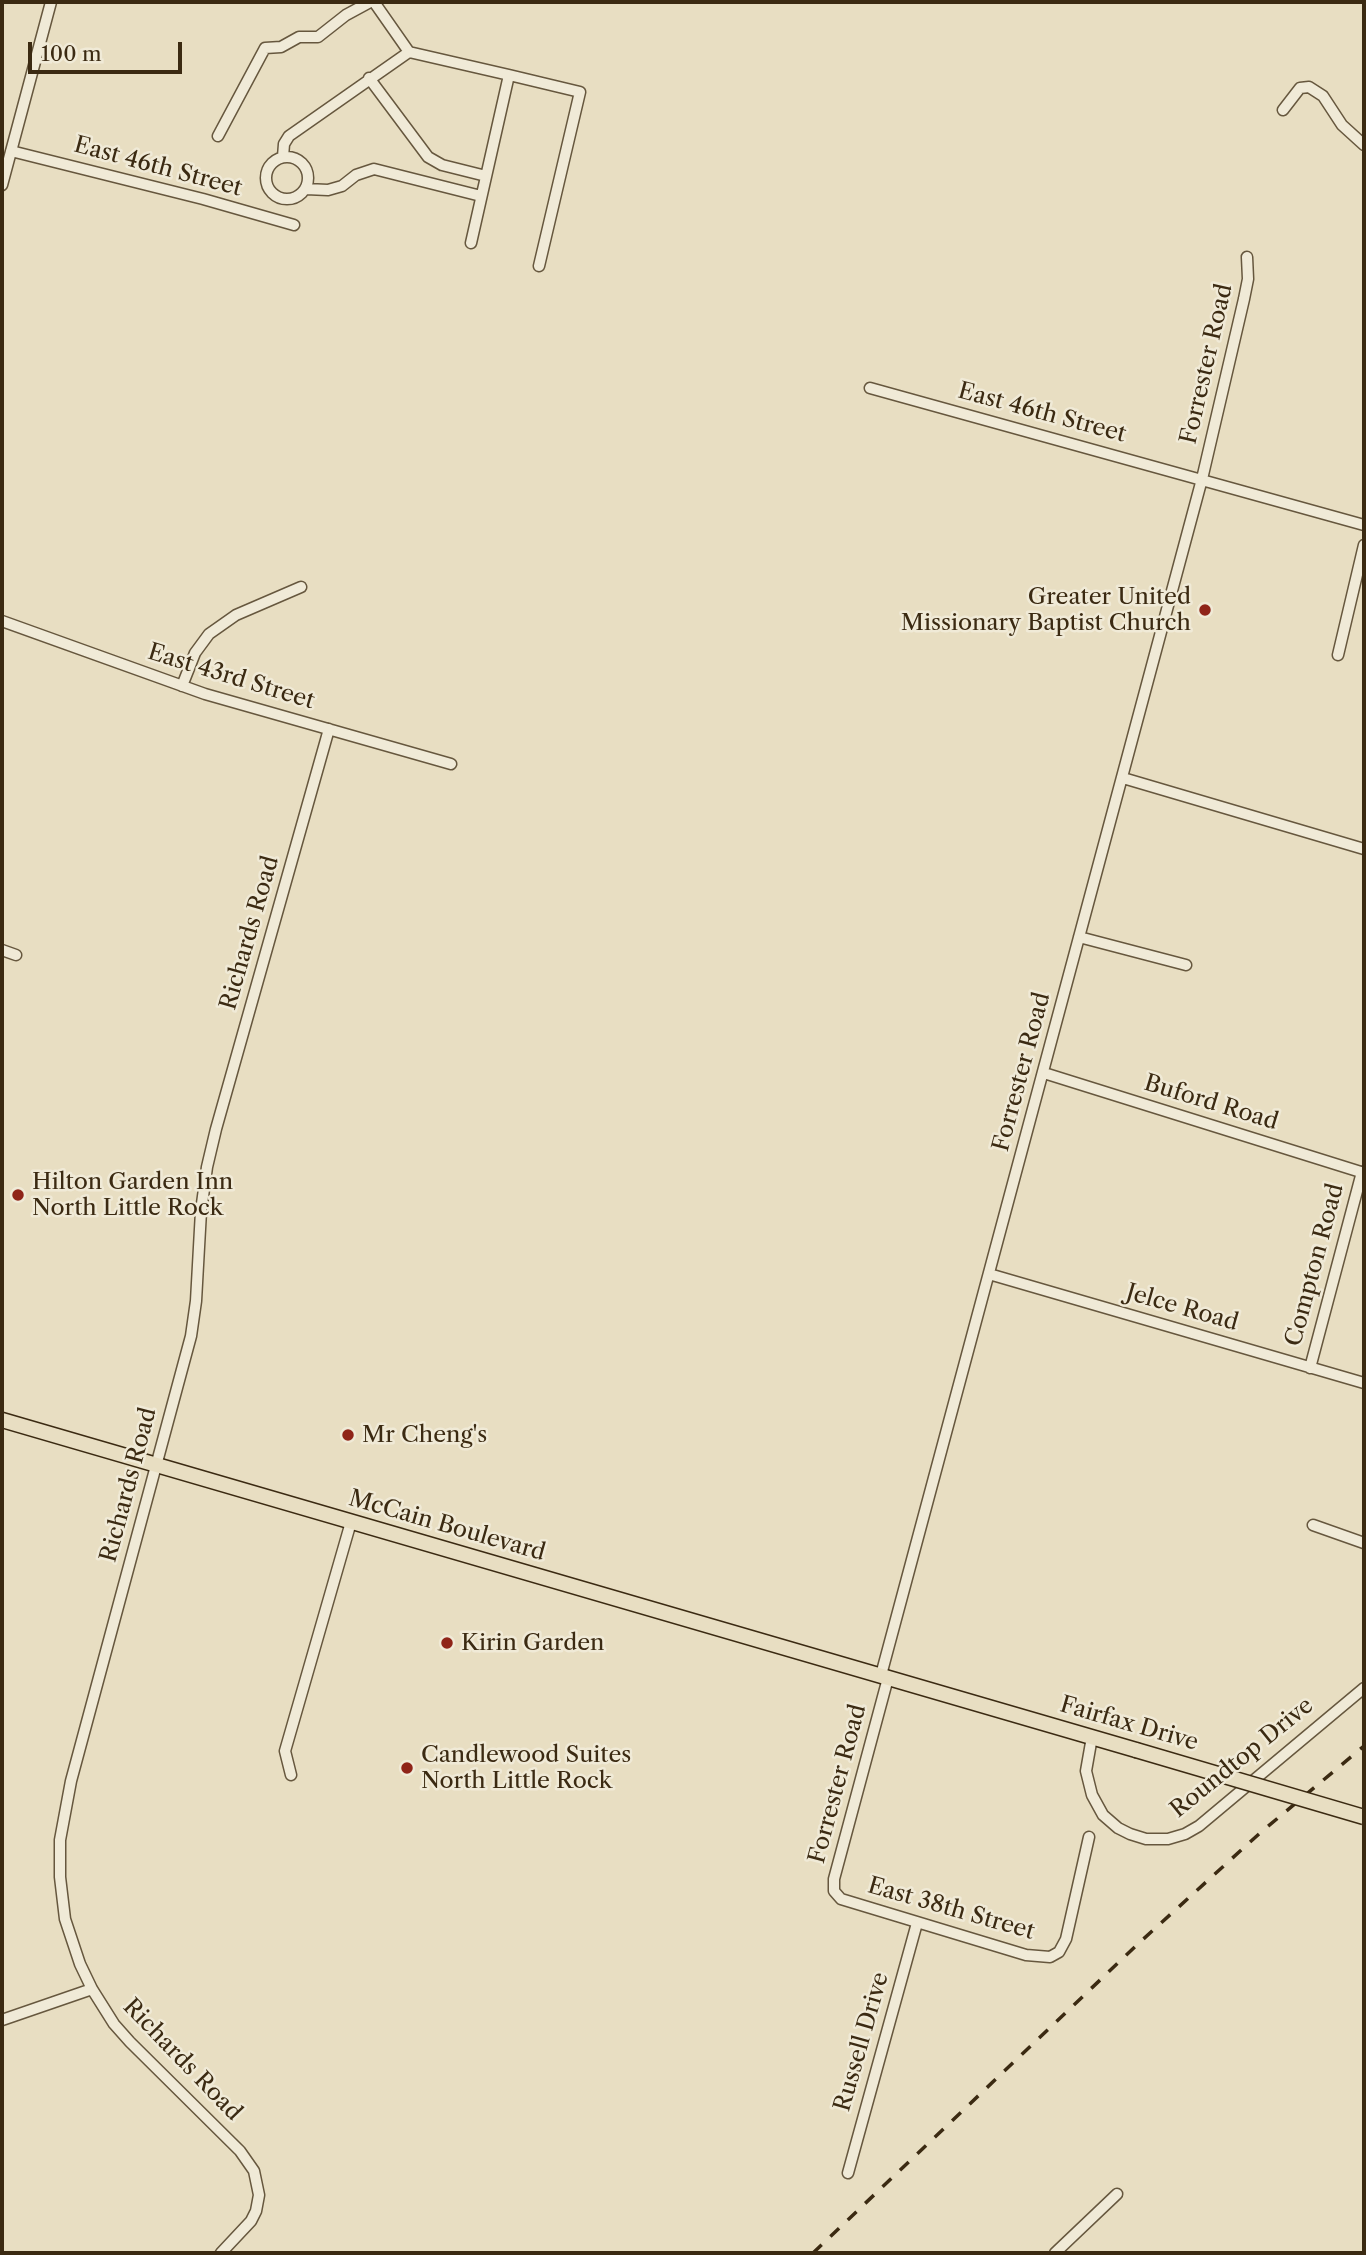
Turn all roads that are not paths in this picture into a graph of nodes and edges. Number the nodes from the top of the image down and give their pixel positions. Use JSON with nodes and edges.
{"nodes":[{"id":1,"x":51,"y":2,"type":"edge"},
{"id":2,"x":372,"y":2,"type":"edge"},
{"id":3,"x":409,"y":52,"type":"junction"},
{"id":4,"x":509,"y":75,"type":"junction"},
{"id":5,"x":369,"y":78,"type":"junction"},
{"id":6,"x":1283,"y":110,"type":"dead end"},
{"id":7,"x":218,"y":135,"type":"dead end"},
{"id":8,"x":1364,"y":145,"type":"edge"},
{"id":9,"x":11,"y":151,"type":"junction"},
{"id":10,"x":283,"y":157,"type":"junction"},
{"id":11,"x":486,"y":176,"type":"junction"},
{"id":12,"x":2,"y":185,"type":"edge"},
{"id":13,"x":306,"y":189,"type":"junction"},
{"id":14,"x":481,"y":196,"type":"junction"},
{"id":15,"x":282,"y":198,"type":"junction"},
{"id":16,"x":269,"y":218,"type":"junction"},
{"id":17,"x":281,"y":222,"type":"junction"},
{"id":18,"x":294,"y":225,"type":"dead end"},
{"id":19,"x":471,"y":243,"type":"dead end"},
{"id":20,"x":1247,"y":257,"type":"dead end"},
{"id":21,"x":539,"y":266,"type":"dead end"},
{"id":22,"x":870,"y":388,"type":"dead end"},
{"id":23,"x":1202,"y":479,"type":"junction"},
{"id":24,"x":1364,"y":525,"type":"edge"},
{"id":25,"x":1364,"y":545,"type":"edge"},
{"id":26,"x":301,"y":587,"type":"dead end"},
{"id":27,"x":2,"y":621,"type":"edge"},
{"id":28,"x":1338,"y":655,"type":"dead end"},
{"id":29,"x":182,"y":686,"type":"junction"},
{"id":30,"x":329,"y":729,"type":"junction"},
{"id":31,"x":451,"y":764,"type":"dead end"},
{"id":32,"x":1124,"y":778,"type":"junction"},
{"id":33,"x":1364,"y":849,"type":"edge"},
{"id":34,"x":1079,"y":937,"type":"junction"},
{"id":35,"x":2,"y":950,"type":"edge"},
{"id":36,"x":16,"y":955,"type":"dead end"},
{"id":37,"x":1186,"y":965,"type":"dead end"},
{"id":38,"x":1044,"y":1073,"type":"junction"},
{"id":39,"x":1363,"y":1172,"type":"edge"},
{"id":40,"x":989,"y":1274,"type":"junction"},
{"id":41,"x":1310,"y":1368,"type":"junction"},
{"id":42,"x":1364,"y":1382,"type":"edge"},
{"id":43,"x":2,"y":1420,"type":"edge"},
{"id":44,"x":157,"y":1465,"type":"junction"},
{"id":45,"x":351,"y":1522,"type":"junction"},
{"id":46,"x":1313,"y":1525,"type":"dead end"},
{"id":47,"x":1364,"y":1542,"type":"edge"},
{"id":48,"x":884,"y":1676,"type":"junction"},
{"id":49,"x":1364,"y":1688,"type":"edge"},
{"id":50,"x":1092,"y":1737,"type":"junction"},
{"id":51,"x":291,"y":1775,"type":"dead end"},
{"id":52,"x":1364,"y":1817,"type":"edge"},
{"id":53,"x":1089,"y":1837,"type":"dead end"},
{"id":54,"x":841,"y":1899,"type":"joint"},
{"id":55,"x":917,"y":1923,"type":"junction"},
{"id":56,"x":92,"y":1989,"type":"junction"},
{"id":57,"x":2,"y":2020,"type":"edge"},
{"id":58,"x":848,"y":2173,"type":"dead end"},
{"id":59,"x":1117,"y":2194,"type":"dead end"},
{"id":60,"x":221,"y":2253,"type":"edge"},
{"id":61,"x":1055,"y":2253,"type":"edge"}],
"edges":[{"from":1,"to":9,"type":"street"},
{"from":2,"to":3,"type":"street"},
{"from":2,"to":7,"type":"street"},
{"from":3,"to":4,"type":"street"},
{"from":3,"to":5,"type":"street"},
{"from":4,"to":11,"type":"street"},
{"from":4,"to":21,"type":"street"},
{"from":5,"to":10,"type":"street"},
{"from":5,"to":11,"type":"street"},
{"from":6,"to":8,"type":"street"},
{"from":9,"to":12,"type":"street"},
{"from":9,"to":16,"type":"street","name":"East 46th Street"},
{"from":10,"to":13,"type":"street"},
{"from":10,"to":15,"type":"street"},
{"from":11,"to":14,"type":"street"},
{"from":13,"to":14,"type":"street"},
{"from":13,"to":15,"type":"street"},
{"from":14,"to":19,"type":"street"},
{"from":15,"to":16,"type":"street"},
{"from":15,"to":17,"type":"street"},
{"from":16,"to":17,"type":"street","name":"East 46th Street"},
{"from":17,"to":18,"type":"street","name":"East 46th Street"},
{"from":20,"to":23,"type":"street","name":"Forrester Road"},
{"from":22,"to":23,"type":"street","name":"East 46th Street"},
{"from":23,"to":24,"type":"street","name":"Forrester Road"},
{"from":23,"to":32,"type":"street","name":"Forrester Road"},
{"from":25,"to":28,"type":"street"},
{"from":26,"to":29,"type":"street"},
{"from":27,"to":29,"type":"street","name":"East 43rd Street"},
{"from":29,"to":30,"type":"street","name":"East 43rd Street"},
{"from":30,"to":31,"type":"street","name":"East 43rd Street"},
{"from":30,"to":44,"type":"street","name":"Richards Road"},
{"from":32,"to":33,"type":"street"},
{"from":32,"to":34,"type":"street","name":"Forrester Road"},
{"from":34,"to":37,"type":"street"},
{"from":34,"to":38,"type":"street","name":"Forrester Road"},
{"from":35,"to":36,"type":"street"},
{"from":38,"to":39,"type":"street","name":"Buford Road"},
{"from":38,"to":40,"type":"street","name":"Forrester Road"},
{"from":39,"to":41,"type":"street","name":"Compton Road"},
{"from":40,"to":41,"type":"street","name":"Jelce Road"},
{"from":40,"to":48,"type":"street","name":"Forrester Road"},
{"from":41,"to":42,"type":"street","name":"Jelce Road"},
{"from":43,"to":44,"type":"main road","name":"McCain Boulevard"},
{"from":44,"to":45,"type":"main road","name":"McCain Boulevard"},
{"from":44,"to":56,"type":"street","name":"Richards Road"},
{"from":45,"to":48,"type":"main road","name":"McCain Boulevard"},
{"from":45,"to":51,"type":"street"},
{"from":46,"to":47,"type":"street"},
{"from":48,"to":50,"type":"main road","name":"Fairfax Drive"},
{"from":48,"to":54,"type":"street","name":"Forrester Road"},
{"from":49,"to":50,"type":"street","name":"Roundtop Drive"},
{"from":50,"to":52,"type":"main road","name":"Fairfax Drive","bridge":true},
{"from":53,"to":55,"type":"street","name":"East 38th Street"},
{"from":54,"to":55,"type":"street","name":"East 38th Street"},
{"from":55,"to":58,"type":"street","name":"Russell Drive"},
{"from":56,"to":57,"type":"street"},
{"from":56,"to":60,"type":"street","name":"Richards Road"},
{"from":59,"to":61,"type":"street"}]}
